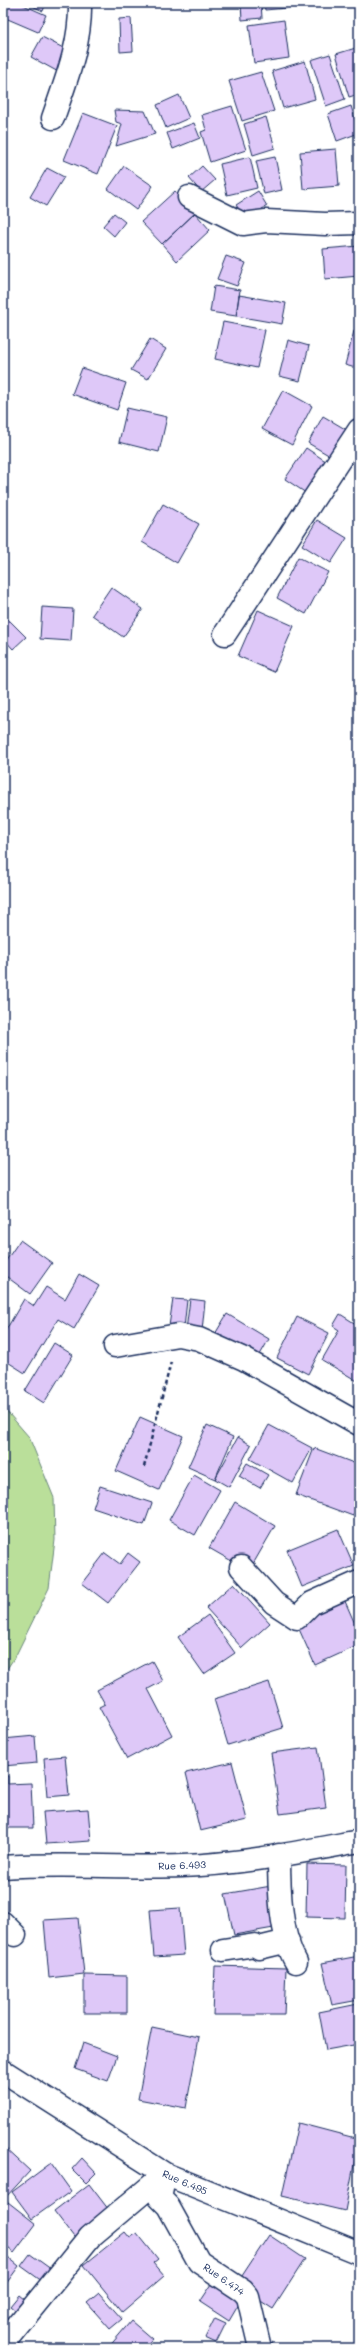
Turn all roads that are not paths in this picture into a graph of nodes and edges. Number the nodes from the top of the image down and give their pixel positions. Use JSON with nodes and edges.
{"nodes":[{"id":1,"x":80,"y":3,"type":"edge"},
{"id":2,"x":53,"y":118,"type":"dead end"},
{"id":3,"x":189,"y":197,"type":"dead end"},
{"id":4,"x":359,"y":223,"type":"edge"},
{"id":5,"x":359,"y":430,"type":"edge"},
{"id":6,"x":225,"y":634,"type":"dead end"},
{"id":7,"x":115,"y":1346,"type":"dead end"},
{"id":8,"x":359,"y":1424,"type":"edge"},
{"id":9,"x":241,"y":1567,"type":"dead end"},
{"id":10,"x":359,"y":1582,"type":"edge"},
{"id":11,"x":359,"y":1839,"type":"edge"},
{"id":12,"x":279,"y":1855,"type":"junction"},
{"id":13,"x":3,"y":1867,"type":"edge"},
{"id":14,"x":288,"y":1941,"type":"junction"},
{"id":15,"x":223,"y":1950,"type":"dead end"},
{"id":16,"x":296,"y":1962,"type":"dead end"},
{"id":17,"x":3,"y":2072,"type":"edge"},
{"id":18,"x":164,"y":2174,"type":"junction"},
{"id":19,"x":359,"y":2253,"type":"edge"},
{"id":20,"x":3,"y":2344,"type":"edge"},
{"id":21,"x":260,"y":2348,"type":"edge"}],
"edges":[{"from":1,"to":2,"type":"street"},
{"from":3,"to":4,"type":"street"},
{"from":5,"to":6,"type":"street"},
{"from":7,"to":8,"type":"street"},
{"from":9,"to":10,"type":"street"},
{"from":11,"to":12,"type":"street","name":"Rue 6.493"},
{"from":12,"to":13,"type":"street","name":"Rue 6.493"},
{"from":12,"to":14,"type":"street"},
{"from":14,"to":15,"type":"street"},
{"from":14,"to":16,"type":"street"},
{"from":17,"to":18,"type":"street","name":"Rue 6.495"},
{"from":18,"to":19,"type":"street","name":"Rue 6.495"},
{"from":18,"to":20,"type":"street"},
{"from":18,"to":21,"type":"street","name":"Rue 6.474"}]}
